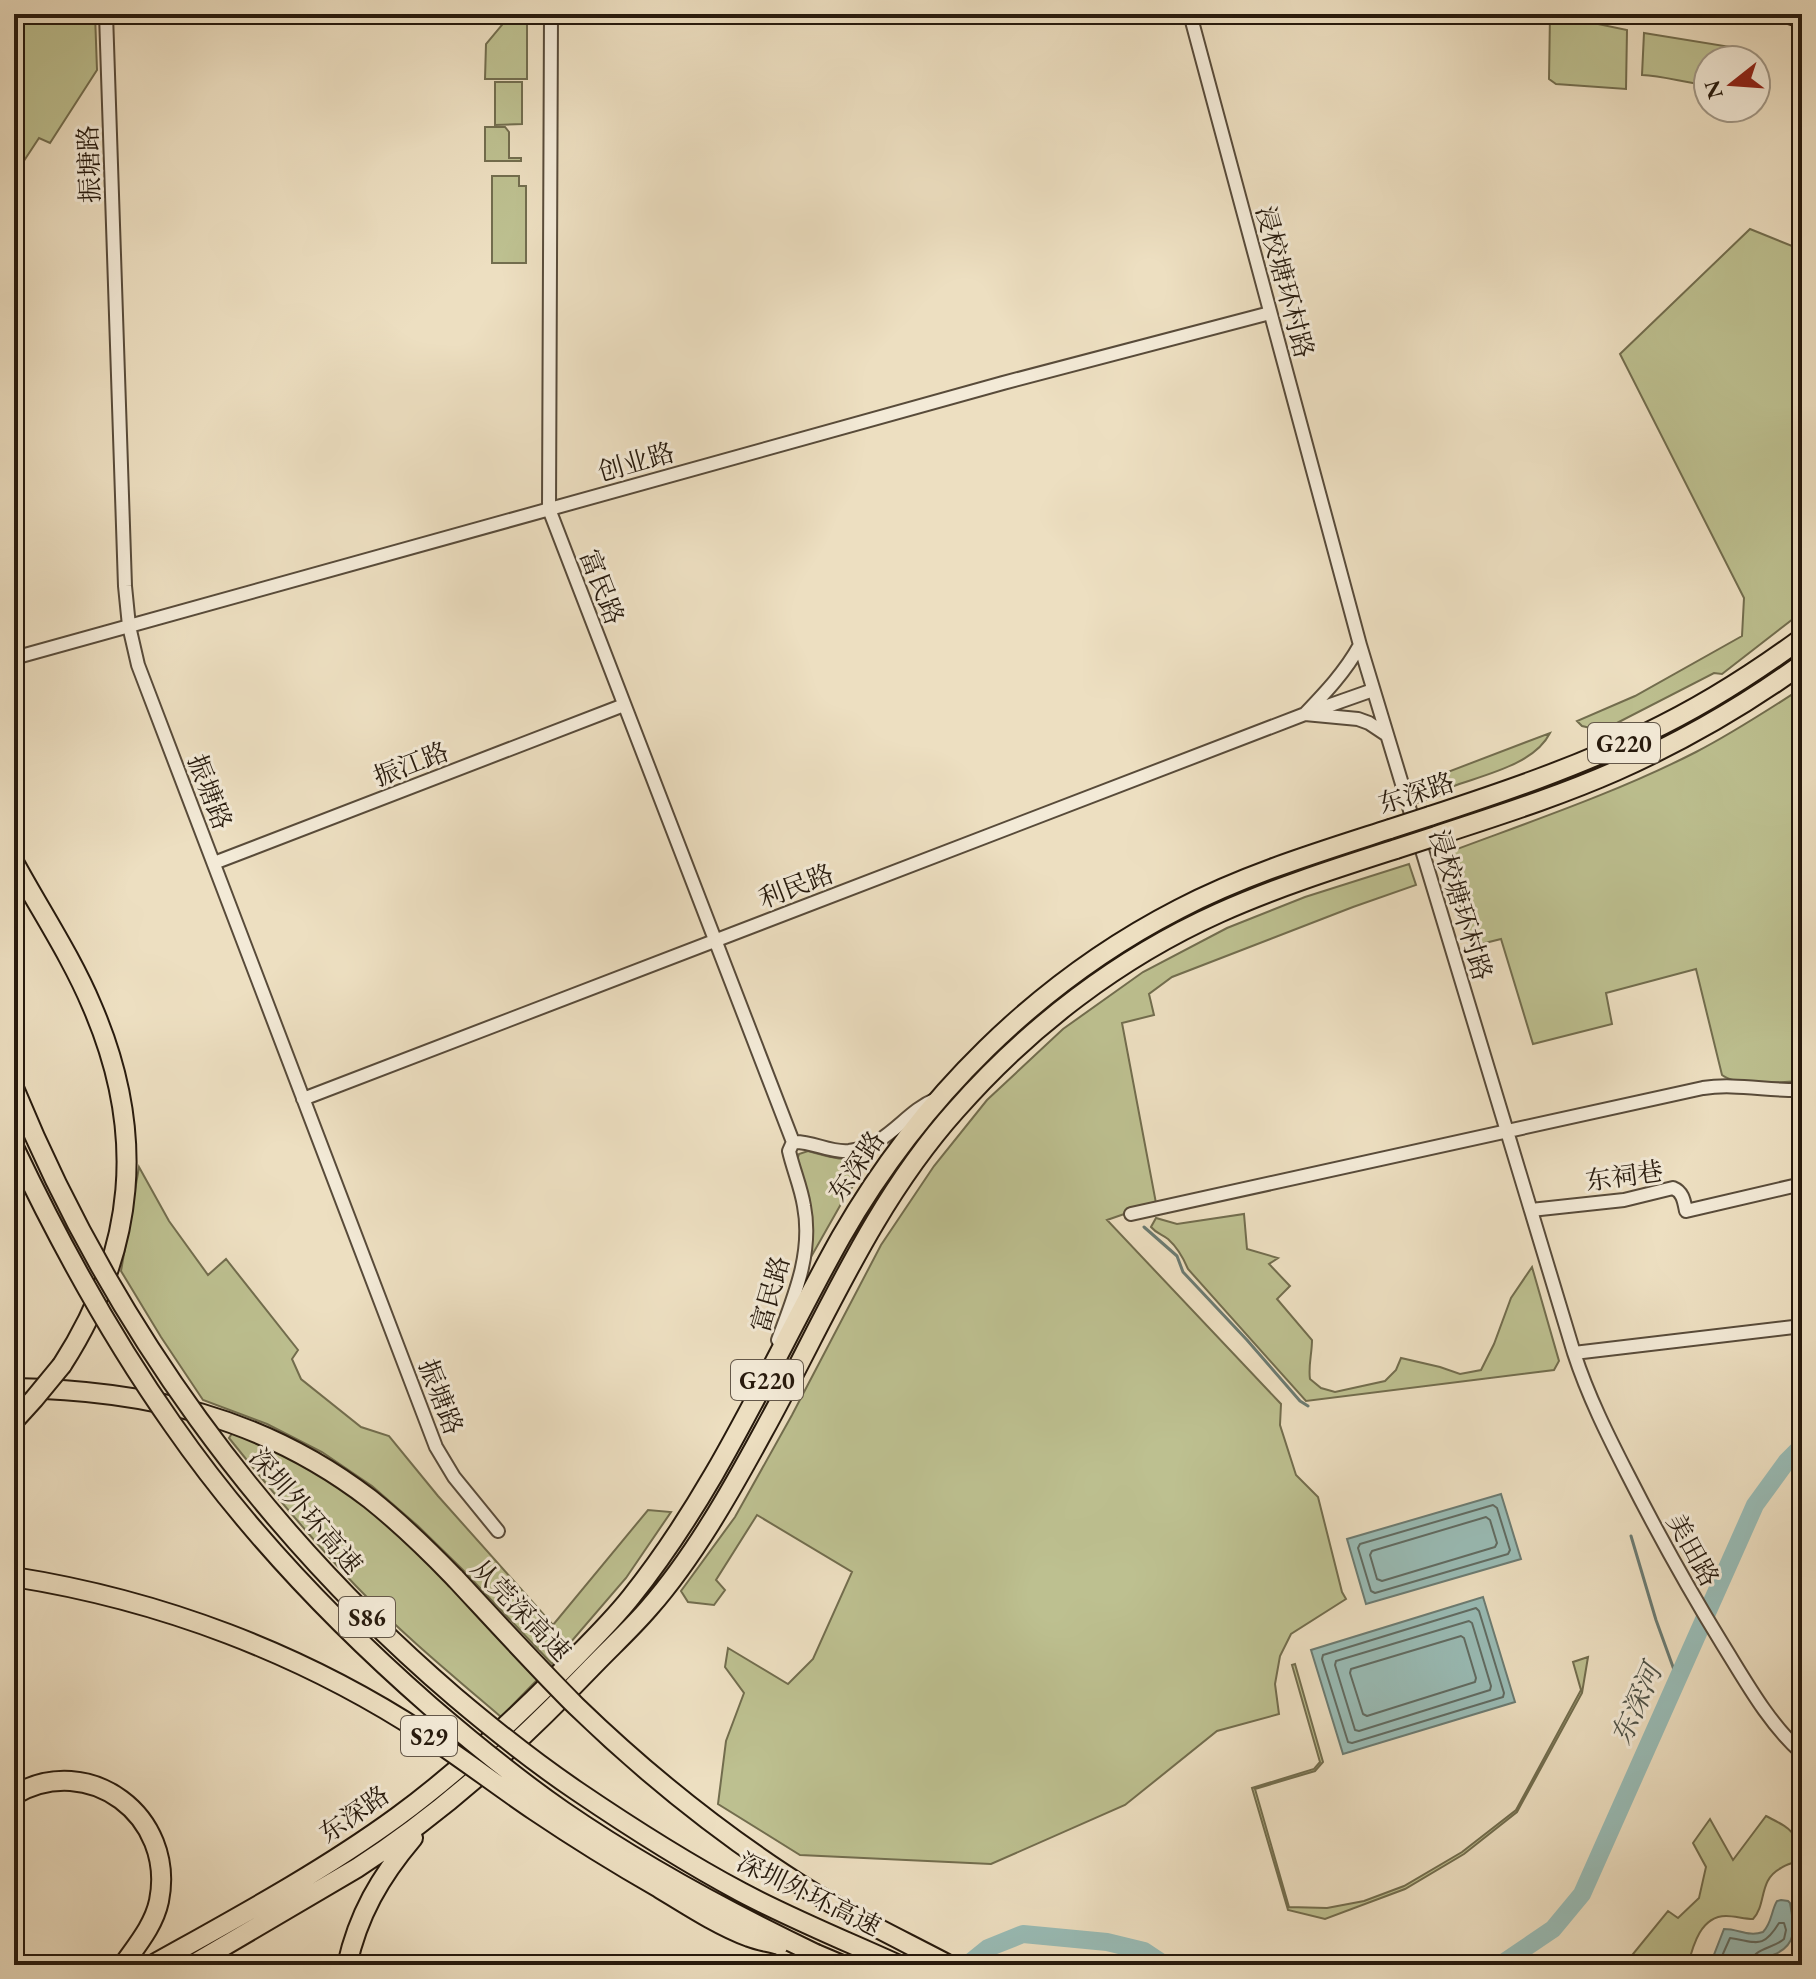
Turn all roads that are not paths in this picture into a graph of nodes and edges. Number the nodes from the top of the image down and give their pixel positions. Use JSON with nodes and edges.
{"nodes":[{"id":1,"x":106,"y":14,"type":"edge"},
{"id":2,"x":551,"y":14,"type":"edge"},
{"id":3,"x":1190,"y":14,"type":"edge"},
{"id":4,"x":1789,"y":14,"type":"edge"},
{"id":5,"x":1802,"y":18,"type":"edge"},
{"id":6,"x":1270,"y":313,"type":"junction"},
{"id":7,"x":549,"y":509,"type":"junction"},
{"id":8,"x":129,"y":626,"type":"junction"},
{"id":9,"x":1802,"y":638,"type":"edge"},
{"id":10,"x":1360,"y":645,"type":"junction"},
{"id":11,"x":14,"y":658,"type":"edge"},
{"id":12,"x":1802,"y":664,"type":"edge"},
{"id":13,"x":1373,"y":690,"type":"junction"},
{"id":14,"x":624,"y":705,"type":"junction"},
{"id":15,"x":1305,"y":714,"type":"junction"},
{"id":16,"x":1387,"y":735,"type":"junction"},
{"id":17,"x":14,"y":862,"type":"edge"},
{"id":18,"x":214,"y":863,"type":"junction"},
{"id":19,"x":716,"y":941,"type":"junction"},
{"id":20,"x":14,"y":1088,"type":"edge"},
{"id":21,"x":1802,"y":1090,"type":"edge"},
{"id":22,"x":939,"y":1098,"type":"junction"},
{"id":23,"x":303,"y":1099,"type":"junction"},
{"id":24,"x":1507,"y":1130,"type":"junction"},
{"id":25,"x":793,"y":1142,"type":"junction"},
{"id":26,"x":14,"y":1147,"type":"edge"},
{"id":27,"x":1802,"y":1184,"type":"edge"},
{"id":28,"x":1531,"y":1210,"type":"junction"},
{"id":29,"x":1131,"y":1214,"type":"dead end"},
{"id":30,"x":1802,"y":1326,"type":"edge"},
{"id":31,"x":1574,"y":1353,"type":"junction"},
{"id":32,"x":774,"y":1364,"type":"junction"},
{"id":33,"x":14,"y":1388,"type":"edge"},
{"id":34,"x":14,"y":1421,"type":"edge"},
{"id":35,"x":498,"y":1531,"type":"dead end"},
{"id":36,"x":14,"y":1577,"type":"edge"},
{"id":37,"x":1802,"y":1753,"type":"edge"},
{"id":38,"x":14,"y":1795,"type":"edge"},
{"id":39,"x":435,"y":1812,"type":"junction"},
{"id":40,"x":816,"y":1954,"type":"junction"},
{"id":41,"x":123,"y":1965,"type":"edge"},
{"id":42,"x":152,"y":1965,"type":"edge"},
{"id":43,"x":192,"y":1965,"type":"edge"},
{"id":44,"x":347,"y":1965,"type":"edge"},
{"id":45,"x":842,"y":1965,"type":"edge"},
{"id":46,"x":899,"y":1965,"type":"edge"},
{"id":47,"x":949,"y":1965,"type":"edge"}],
"edges":[{"from":1,"to":8,"type":"street","name":"振塘路"},
{"from":2,"to":7,"type":"street","name":"富民路"},
{"from":3,"to":6,"type":"street","name":"浸校塘环村路"},
{"from":4,"to":5,"type":"highway"},
{"from":6,"to":7,"type":"street","name":"创业路"},
{"from":6,"to":10,"type":"street","name":"浸校塘环村路"},
{"from":7,"to":8,"type":"street","name":"创业路"},
{"from":7,"to":14,"type":"street","name":"富民路"},
{"from":8,"to":11,"type":"street","name":"创业路"},
{"from":8,"to":18,"type":"street","name":"振塘路"},
{"from":9,"to":22,"type":"highway","name":"东深路","number":"G220","bridge":true},
{"from":10,"to":13,"type":"street","name":"浸校塘环村路"},
{"from":10,"to":15,"type":"street","name":"利民路"},
{"from":12,"to":39,"type":"highway","name":"东深路","number":"G220","bridge":true},
{"from":13,"to":15,"type":"street","name":"利民路"},
{"from":13,"to":16,"type":"street","name":"浸校塘环村路"},
{"from":14,"to":18,"type":"street","name":"振江路"},
{"from":14,"to":19,"type":"street","name":"富民路"},
{"from":15,"to":16,"type":"street","name":"利民路"},
{"from":15,"to":19,"type":"street","name":"利民路"},
{"from":16,"to":24,"type":"street","name":"浸校塘环村路"},
{"from":17,"to":34,"type":"highway","bridge":true},
{"from":18,"to":23,"type":"street","name":"振塘路"},
{"from":19,"to":23,"type":"street","name":"利民路"},
{"from":19,"to":25,"type":"street","name":"富民路"},
{"from":20,"to":46,"type":"highway","name":"深圳外环高速","number":"S86","bridge":true},
{"from":21,"to":24,"type":"street"},
{"from":22,"to":25,"type":"street"},
{"from":22,"to":32,"type":"highway","name":"东深路","number":"G220"},
{"from":23,"to":35,"type":"street","name":"振塘路"},
{"from":24,"to":28,"type":"street","name":"浸校塘环村路"},
{"from":24,"to":29,"type":"street"},
{"from":25,"to":32,"type":"street","name":"富民路"},
{"from":26,"to":40,"type":"highway","name":"深圳外环高速","number":"S86","bridge":true},
{"from":27,"to":28,"type":"street","name":"东祠巷"},
{"from":28,"to":31,"type":"street","name":"浸校塘环村路"},
{"from":30,"to":31,"type":"street"},
{"from":31,"to":37,"type":"street","name":"美田路"},
{"from":32,"to":42,"type":"highway","name":"东深路","number":"G220"},
{"from":33,"to":47,"type":"highway","name":"从莞深高速","bridge":true},
{"from":36,"to":40,"type":"highway","number":"S29","bridge":true},
{"from":38,"to":41,"type":"highway"},
{"from":39,"to":43,"type":"highway","name":"东深路","number":"G220"},
{"from":39,"to":44,"type":"highway"},
{"from":40,"to":45,"type":"highway","name":"深圳外环高速","number":"S29"}]}
